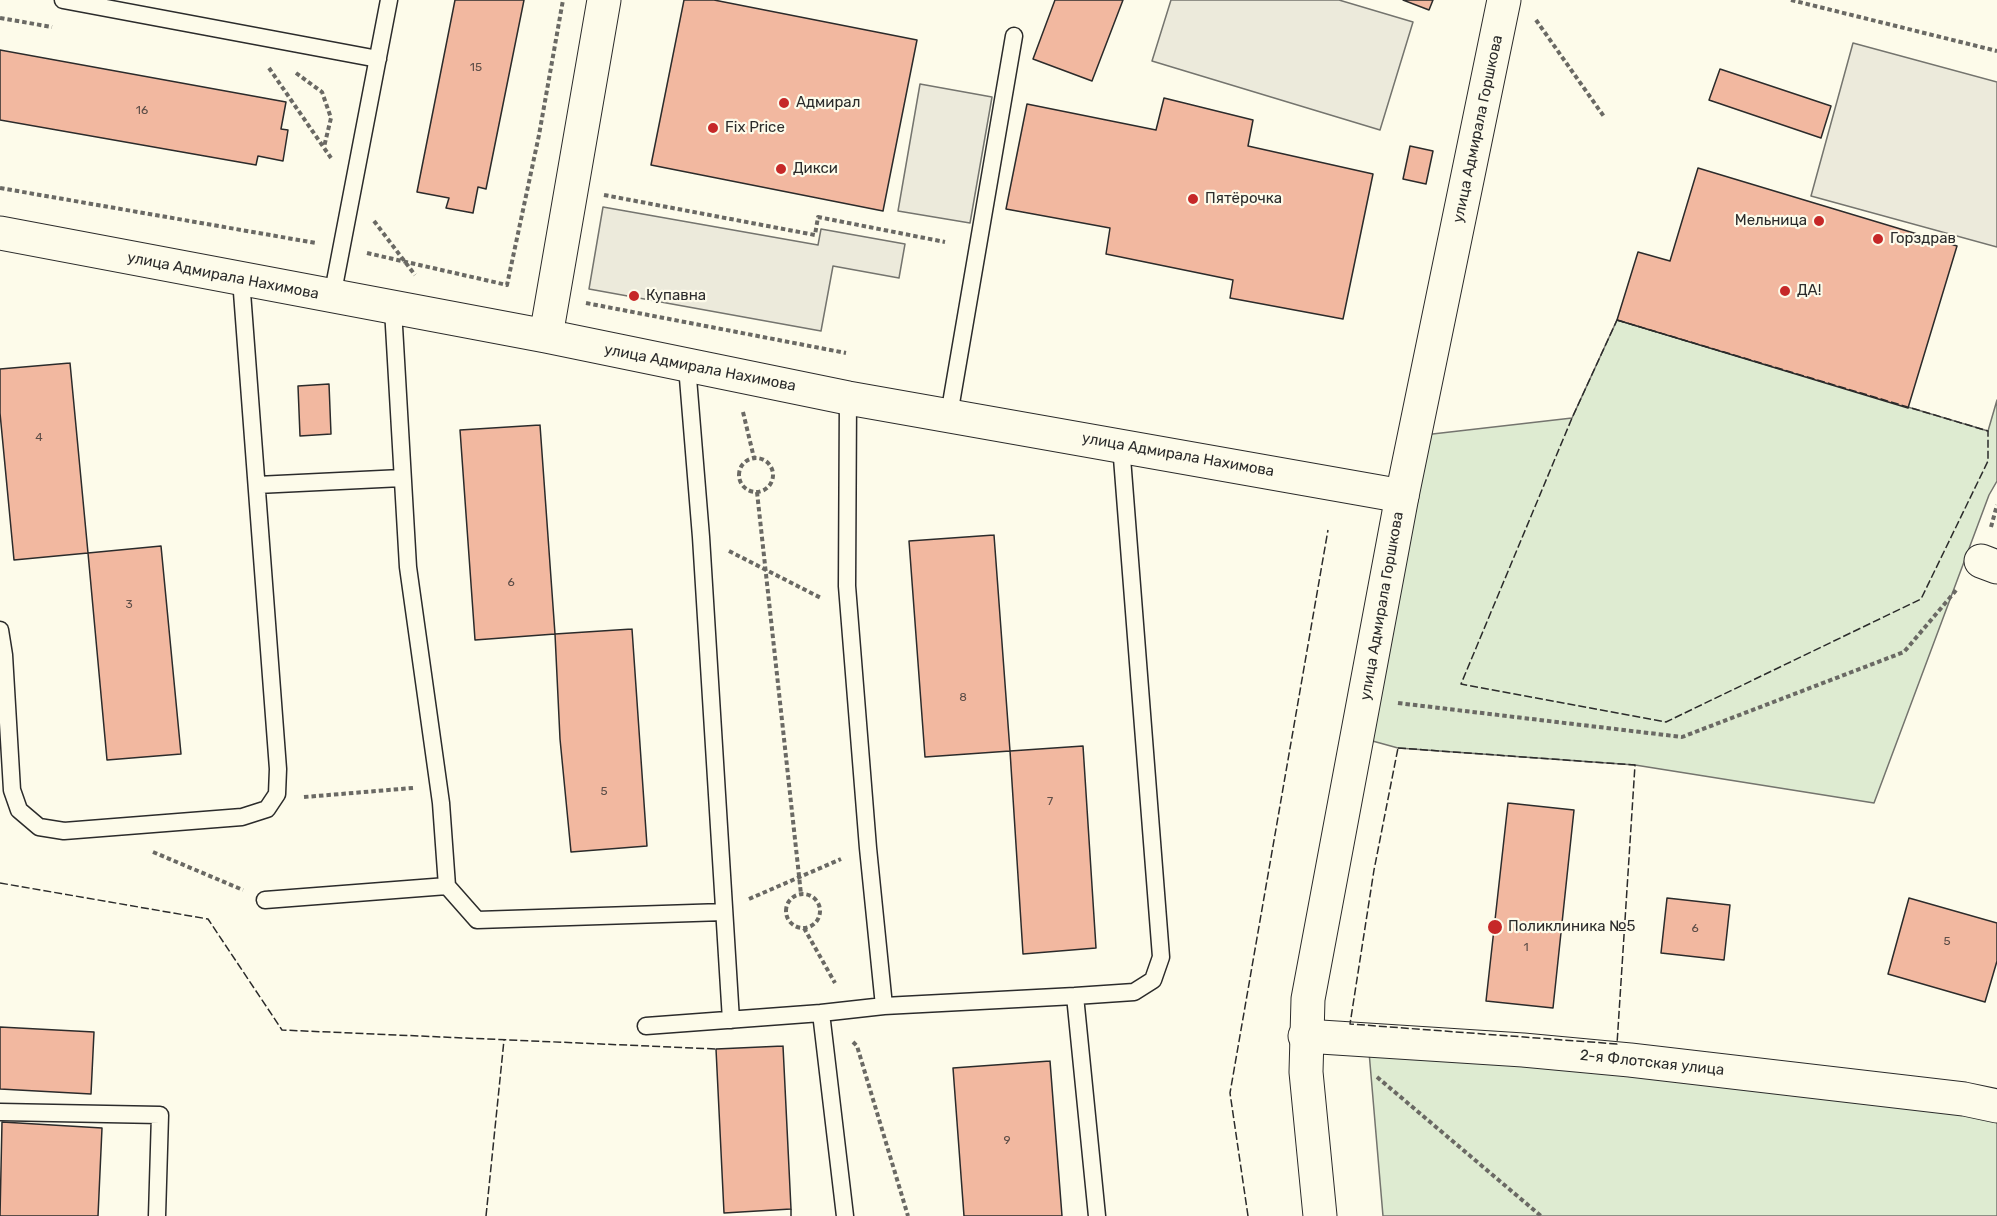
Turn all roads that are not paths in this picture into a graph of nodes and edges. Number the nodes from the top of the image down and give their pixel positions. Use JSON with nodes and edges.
{"nodes":[{"id":1,"x":63,"y":0,"type":"edge"},
{"id":2,"x":389,"y":0,"type":"edge"},
{"id":3,"x":604,"y":0,"type":"edge"},
{"id":4,"x":1504,"y":0,"type":"edge"},
{"id":5,"x":1014,"y":36,"type":"dead end"},
{"id":6,"x":378,"y":59,"type":"junction"},
{"id":7,"x":0,"y":233,"type":"edge"},
{"id":8,"x":241,"y":279,"type":"junction"},
{"id":9,"x":332,"y":297,"type":"junction"},
{"id":10,"x":393,"y":309,"type":"junction"},
{"id":11,"x":546,"y":336,"type":"junction"},
{"id":12,"x":687,"y":366,"type":"junction"},
{"id":13,"x":848,"y":398,"type":"junction"},
{"id":14,"x":949,"y":415,"type":"junction"},
{"id":15,"x":1121,"y":446,"type":"junction"},
{"id":16,"x":402,"y":478,"type":"junction"},
{"id":17,"x":257,"y":485,"type":"junction"},
{"id":18,"x":1402,"y":496,"type":"junction"},
{"id":19,"x":0,"y":630,"type":"edge"},
{"id":20,"x":447,"y":886,"type":"junction"},
{"id":21,"x":266,"y":900,"type":"road end"},
{"id":22,"x":724,"y":912,"type":"junction"},
{"id":23,"x":1075,"y":996,"type":"junction"},
{"id":24,"x":884,"y":1006,"type":"junction"},
{"id":25,"x":821,"y":1013,"type":"junction"},
{"id":26,"x":731,"y":1020,"type":"junction"},
{"id":27,"x":646,"y":1026,"type":"dead end"},
{"id":28,"x":1305,"y":1036,"type":"junction"},
{"id":29,"x":1997,"y":1106,"type":"edge"},
{"id":30,"x":0,"y":1112,"type":"edge"},
{"id":31,"x":157,"y":1216,"type":"edge"},
{"id":32,"x":845,"y":1216,"type":"edge"},
{"id":33,"x":1097,"y":1216,"type":"edge"},
{"id":34,"x":1320,"y":1216,"type":"edge"}],
"edges":[{"from":1,"to":6,"type":"lane"},
{"from":2,"to":6,"type":"lane"},
{"from":3,"to":11,"type":"street"},
{"from":4,"to":18,"type":"street","name":"улица Адмирала Горшкова"},
{"from":5,"to":14,"type":"lane"},
{"from":6,"to":9,"type":"lane"},
{"from":7,"to":8,"type":"street","name":"улица Адмирала Нахимова"},
{"from":8,"to":9,"type":"street","name":"улица Адмирала Нахимова"},
{"from":8,"to":17,"type":"lane"},
{"from":9,"to":10,"type":"street","name":"улица Адмирала Нахимова"},
{"from":10,"to":11,"type":"street","name":"улица Адмирала Нахимова"},
{"from":10,"to":16,"type":"lane"},
{"from":11,"to":12,"type":"street","name":"улица Адмирала Нахимова"},
{"from":12,"to":13,"type":"street","name":"улица Адмирала Нахимова"},
{"from":12,"to":22,"type":"lane"},
{"from":13,"to":14,"type":"street","name":"улица Адмирала Нахимова"},
{"from":13,"to":24,"type":"lane"},
{"from":14,"to":15,"type":"street","name":"улица Адмирала Нахимова"},
{"from":15,"to":18,"type":"street","name":"улица Адмирала Нахимова"},
{"from":15,"to":23,"type":"lane"},
{"from":16,"to":17,"type":"lane"},
{"from":16,"to":20,"type":"lane"},
{"from":17,"to":19,"type":"lane"},
{"from":18,"to":28,"type":"street","name":"улица Адмирала Горшкова"},
{"from":20,"to":21,"type":"lane"},
{"from":20,"to":22,"type":"lane"},
{"from":22,"to":26,"type":"lane"},
{"from":23,"to":24,"type":"lane"},
{"from":23,"to":33,"type":"lane"},
{"from":24,"to":25,"type":"lane"},
{"from":25,"to":26,"type":"lane"},
{"from":25,"to":32,"type":"lane"},
{"from":26,"to":27,"type":"lane"},
{"from":28,"to":29,"type":"street","name":"2-я Флотская улица"},
{"from":28,"to":34,"type":"street","name":"улица Адмирала Горшкова"},
{"from":30,"to":31,"type":"lane"}]}
